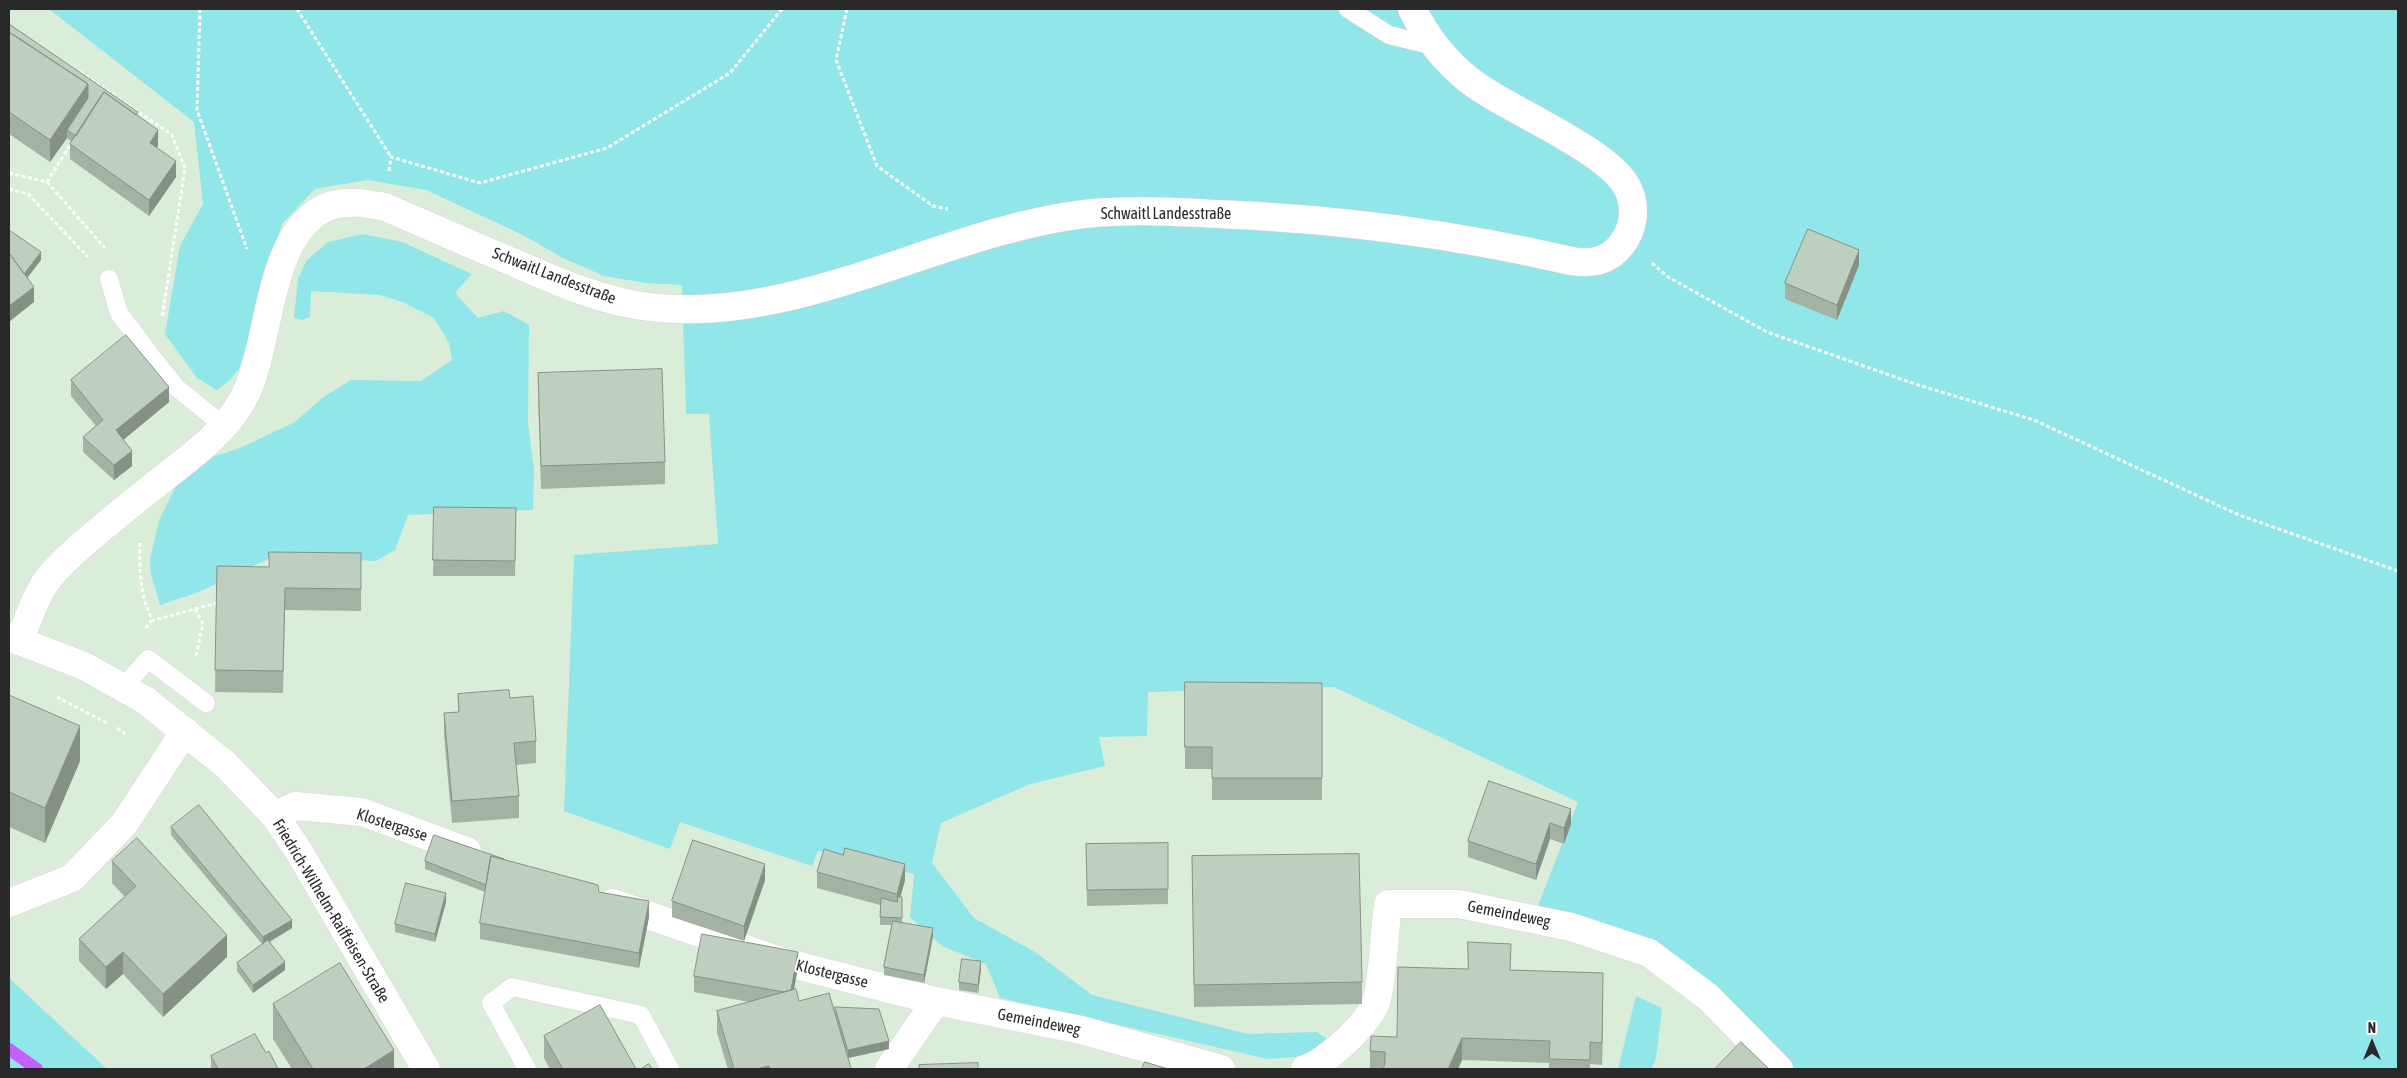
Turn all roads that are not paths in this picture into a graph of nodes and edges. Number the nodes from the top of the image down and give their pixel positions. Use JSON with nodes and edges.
{"nodes":[{"id":1,"x":1348,"y":9,"type":"edge"},
{"id":2,"x":1412,"y":9,"type":"edge"},
{"id":3,"x":1434,"y":46,"type":"junction"},
{"id":4,"x":386,"y":207,"type":"joint"},
{"id":5,"x":109,"y":279,"type":"road end"},
{"id":6,"x":224,"y":426,"type":"junction"},
{"id":7,"x":14,"y":639,"type":"edge"},
{"id":8,"x":123,"y":688,"type":"junction"},
{"id":9,"x":206,"y":703,"type":"dead end"},
{"id":10,"x":185,"y":731,"type":"junction"},
{"id":11,"x":275,"y":816,"type":"junction"},
{"id":12,"x":491,"y":860,"type":"edge"},
{"id":13,"x":594,"y":896,"type":"edge"},
{"id":14,"x":9,"y":903,"type":"edge"},
{"id":15,"x":936,"y":1001,"type":"junction"},
{"id":16,"x":426,"y":1069,"type":"edge"},
{"id":17,"x":527,"y":1069,"type":"edge"},
{"id":18,"x":670,"y":1069,"type":"edge"},
{"id":19,"x":889,"y":1069,"type":"edge"},
{"id":20,"x":1221,"y":1069,"type":"edge"},
{"id":21,"x":1305,"y":1069,"type":"edge"},
{"id":22,"x":1779,"y":1069,"type":"edge"}],
"edges":[{"from":1,"to":3,"type":"lane"},
{"from":2,"to":3,"type":"street","name":"Schwaitl Landesstraße"},
{"from":3,"to":4,"type":"street","name":"Schwaitl Landesstraße"},
{"from":4,"to":6,"type":"street","name":"Friedrich-Wilhelm-Raiffeisen-Straße"},
{"from":5,"to":6,"type":"lane"},
{"from":6,"to":7,"type":"street","name":"Friedrich-Wilhelm-Raiffeisen-Straße"},
{"from":7,"to":8,"type":"street","name":"Friedrich-Wilhelm-Raiffeisen-Straße"},
{"from":8,"to":9,"type":"lane"},
{"from":8,"to":10,"type":"street","name":"Friedrich-Wilhelm-Raiffeisen-Straße"},
{"from":10,"to":11,"type":"street","name":"Friedrich-Wilhelm-Raiffeisen-Straße"},
{"from":10,"to":14,"type":"street"},
{"from":11,"to":12,"type":"street","name":"Klostergasse"},
{"from":11,"to":16,"type":"street","name":"Friedrich-Wilhelm-Raiffeisen-Straße"},
{"from":13,"to":15,"type":"street","name":"Klostergasse"},
{"from":15,"to":19,"type":"street"},
{"from":15,"to":20,"type":"street","name":"Gemeindeweg"},
{"from":17,"to":18,"type":"lane"},
{"from":21,"to":22,"type":"street","name":"Gemeindeweg"}]}
